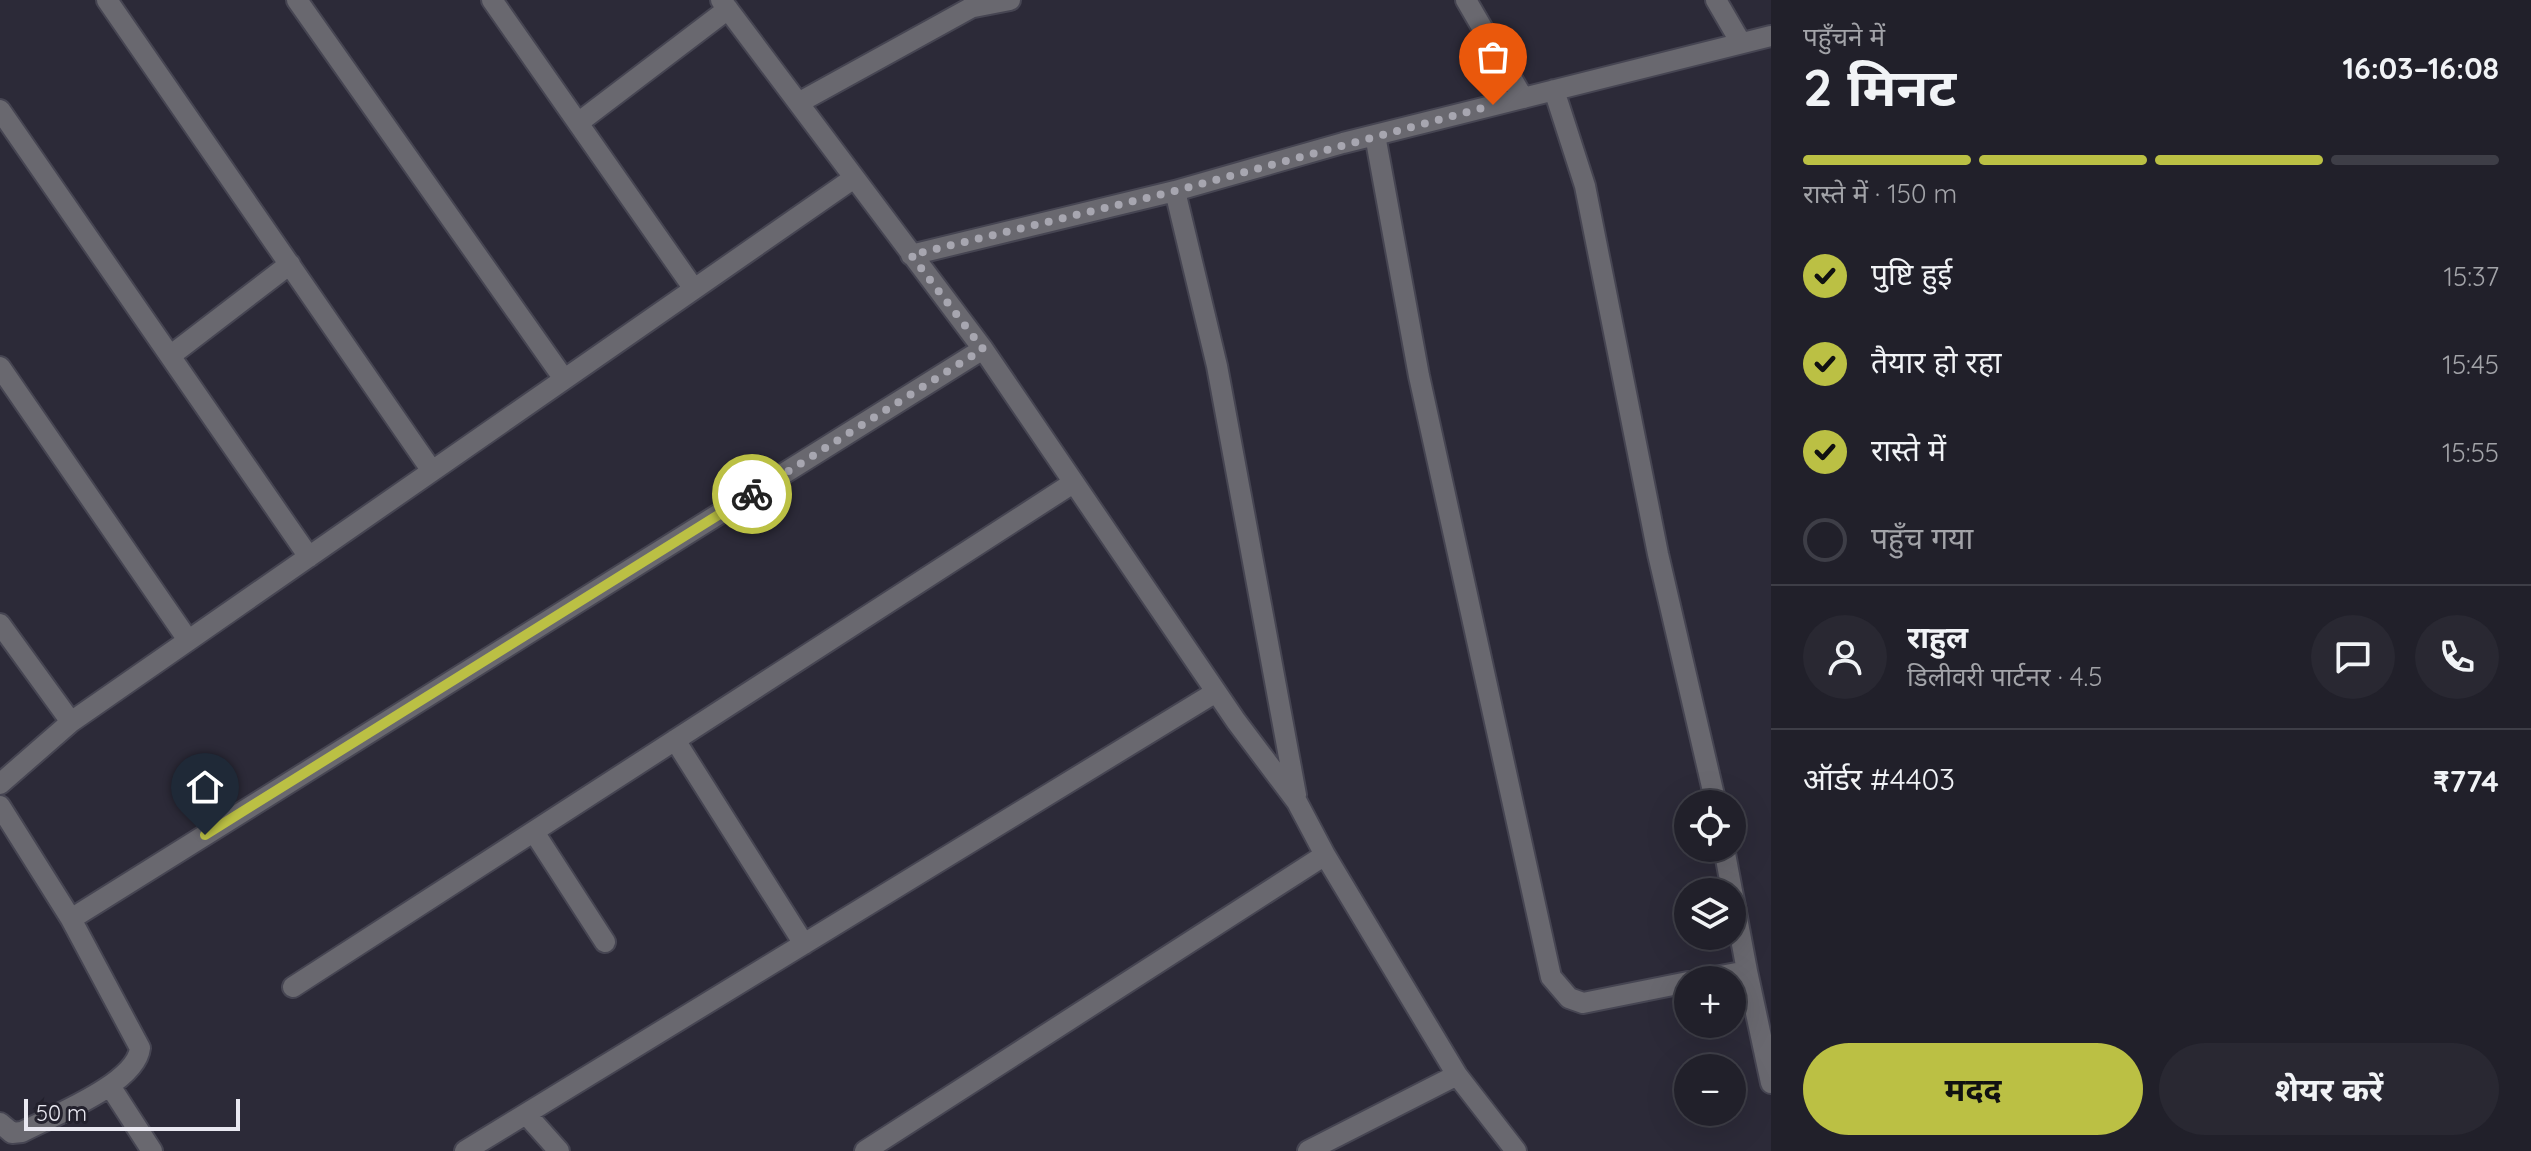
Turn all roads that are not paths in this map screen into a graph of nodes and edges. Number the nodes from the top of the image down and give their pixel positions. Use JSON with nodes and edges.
{"nodes":[{"id":1,"x":107,"y":0,"type":"edge"},
{"id":2,"x":297,"y":0,"type":"edge"},
{"id":3,"x":492,"y":0,"type":"edge"},
{"id":4,"x":1010,"y":0,"type":"edge"},
{"id":5,"x":1466,"y":0,"type":"edge"},
{"id":6,"x":1716,"y":0,"type":"edge"},
{"id":7,"x":724,"y":4,"type":"edge"},
{"id":8,"x":979,"y":4,"type":"edge"},
{"id":9,"x":1771,"y":36,"type":"edge"},
{"id":10,"x":1741,"y":43,"type":"junction"},
{"id":11,"x":1554,"y":90,"type":"junction"},
{"id":12,"x":1523,"y":98,"type":"junction"},
{"id":13,"x":800,"y":102,"type":"junction"},
{"id":14,"x":0,"y":110,"type":"edge"},
{"id":15,"x":578,"y":123,"type":"junction"},
{"id":16,"x":1375,"y":135,"type":"junction"},
{"id":17,"x":854,"y":178,"type":"junction"},
{"id":18,"x":1175,"y":191,"type":"junction"},
{"id":19,"x":911,"y":255,"type":"junction"},
{"id":20,"x":290,"y":264,"type":"junction"},
{"id":21,"x":694,"y":289,"type":"junction"},
{"id":22,"x":983,"y":349,"type":"junction"},
{"id":23,"x":170,"y":356,"type":"junction"},
{"id":24,"x":0,"y":367,"type":"edge"},
{"id":25,"x":564,"y":379,"type":"junction"},
{"id":26,"x":432,"y":471,"type":"junction"},
{"id":27,"x":1073,"y":483,"type":"junction"},
{"id":28,"x":309,"y":557,"type":"junction"},
{"id":29,"x":0,"y":624,"type":"edge"},
{"id":30,"x":188,"y":640,"type":"junction"},
{"id":31,"x":1216,"y":692,"type":"junction"},
{"id":32,"x":71,"y":722,"type":"junction"},
{"id":33,"x":675,"y":740,"type":"junction"},
{"id":34,"x":0,"y":784,"type":"edge"},
{"id":35,"x":1713,"y":790,"type":"edge"},
{"id":36,"x":1297,"y":802,"type":"junction"},
{"id":37,"x":0,"y":806,"type":"edge"},
{"id":38,"x":534,"y":832,"type":"junction"},
{"id":39,"x":1325,"y":855,"type":"junction"},
{"id":40,"x":1727,"y":862,"type":"edge"},
{"id":41,"x":71,"y":919,"type":"junction"},
{"id":42,"x":605,"y":942,"type":"dead end"},
{"id":43,"x":804,"y":944,"type":"junction"},
{"id":44,"x":1747,"y":971,"type":"joint"},
{"id":45,"x":1674,"y":985,"type":"edge"},
{"id":46,"x":293,"y":987,"type":"dead end"},
{"id":47,"x":1457,"y":1075,"type":"junction"},
{"id":48,"x":1771,"y":1083,"type":"edge"},
{"id":49,"x":110,"y":1086,"type":"junction"},
{"id":50,"x":526,"y":1114,"type":"junction"},
{"id":51,"x":4,"y":1132,"type":"edge"},
{"id":52,"x":152,"y":1151,"type":"edge"},
{"id":53,"x":465,"y":1151,"type":"edge"},
{"id":54,"x":559,"y":1151,"type":"edge"},
{"id":55,"x":865,"y":1151,"type":"edge"},
{"id":56,"x":1308,"y":1151,"type":"edge"},
{"id":57,"x":1516,"y":1151,"type":"edge"}],
"edges":[{"from":1,"to":20,"type":"street"},
{"from":2,"to":25,"type":"street"},
{"from":3,"to":15,"type":"street"},
{"from":4,"to":8,"type":"street"},
{"from":5,"to":12,"type":"street"},
{"from":6,"to":10,"type":"street"},
{"from":7,"to":13,"type":"street"},
{"from":7,"to":15,"type":"street"},
{"from":8,"to":13,"type":"street"},
{"from":9,"to":10,"type":"street"},
{"from":10,"to":11,"type":"street"},
{"from":11,"to":12,"type":"street"},
{"from":11,"to":35,"type":"street"},
{"from":12,"to":16,"type":"street"},
{"from":13,"to":17,"type":"street"},
{"from":14,"to":23,"type":"street"},
{"from":15,"to":21,"type":"street"},
{"from":16,"to":18,"type":"street"},
{"from":16,"to":45,"type":"street"},
{"from":17,"to":19,"type":"street"},
{"from":17,"to":21,"type":"street"},
{"from":18,"to":19,"type":"street"},
{"from":18,"to":36,"type":"street"},
{"from":19,"to":22,"type":"street"},
{"from":20,"to":23,"type":"street"},
{"from":20,"to":26,"type":"street"},
{"from":21,"to":25,"type":"street"},
{"from":22,"to":27,"type":"street"},
{"from":22,"to":41,"type":"street"},
{"from":23,"to":28,"type":"street"},
{"from":24,"to":30,"type":"street"},
{"from":25,"to":26,"type":"street"},
{"from":26,"to":28,"type":"street"},
{"from":27,"to":31,"type":"street"},
{"from":27,"to":33,"type":"street"},
{"from":28,"to":30,"type":"street"},
{"from":29,"to":32,"type":"street"},
{"from":30,"to":32,"type":"street"},
{"from":31,"to":36,"type":"street"},
{"from":31,"to":43,"type":"street"},
{"from":32,"to":34,"type":"street"},
{"from":33,"to":38,"type":"street"},
{"from":33,"to":43,"type":"street"},
{"from":36,"to":39,"type":"street"},
{"from":37,"to":41,"type":"street"},
{"from":38,"to":42,"type":"street"},
{"from":38,"to":46,"type":"street"},
{"from":39,"to":47,"type":"street"},
{"from":39,"to":55,"type":"street"},
{"from":40,"to":44,"type":"street"},
{"from":41,"to":49,"type":"street"},
{"from":43,"to":50,"type":"street"},
{"from":44,"to":48,"type":"street"},
{"from":47,"to":56,"type":"street"},
{"from":47,"to":57,"type":"street"},
{"from":49,"to":51,"type":"street"},
{"from":49,"to":52,"type":"street"},
{"from":50,"to":53,"type":"street"},
{"from":50,"to":54,"type":"street"}]}
